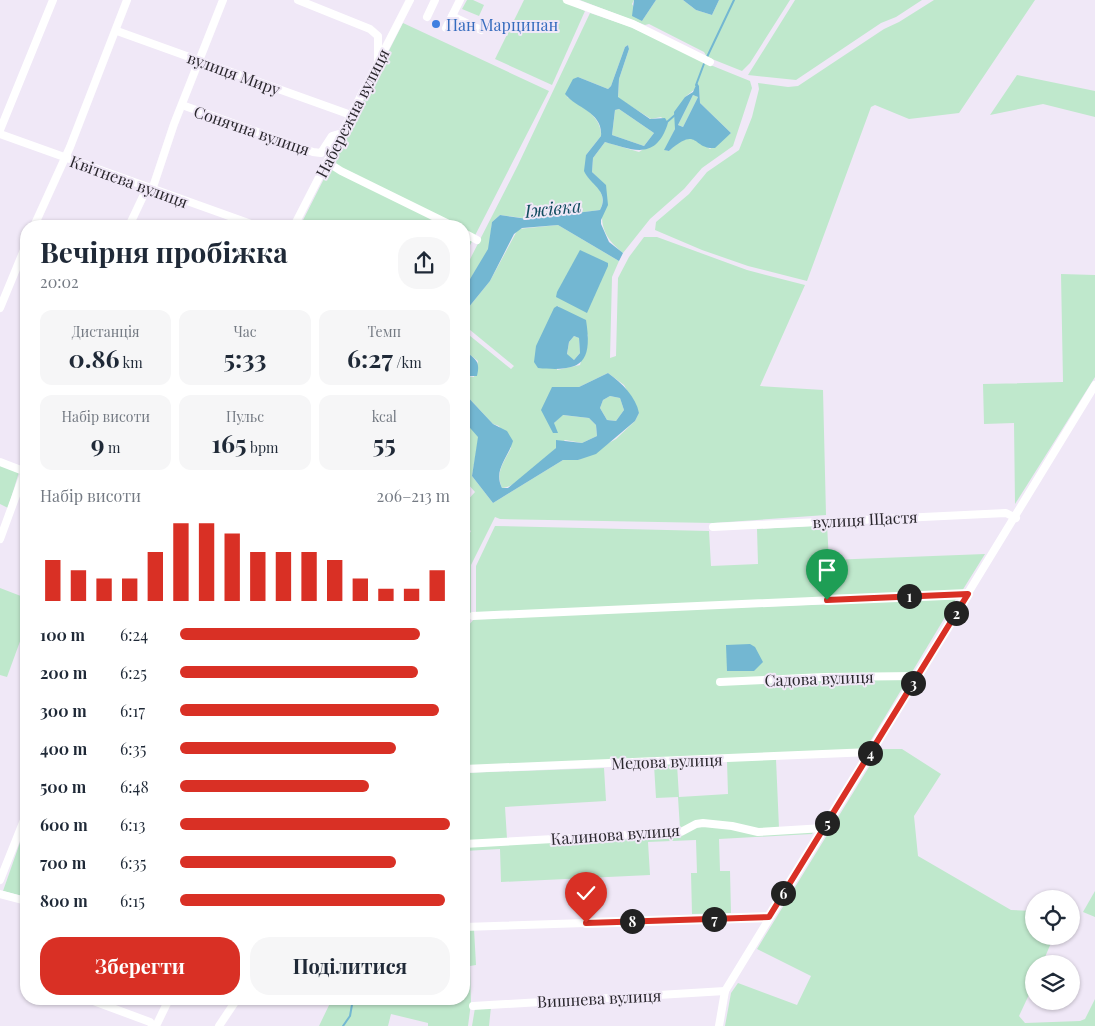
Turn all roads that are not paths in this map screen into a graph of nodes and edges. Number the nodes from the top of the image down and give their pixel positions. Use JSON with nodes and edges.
{"nodes":[{"id":1,"x":54,"y":0,"type":"edge"},
{"id":2,"x":127,"y":0,"type":"edge"},
{"id":3,"x":223,"y":0,"type":"edge"},
{"id":4,"x":298,"y":0,"type":"edge"},
{"id":5,"x":410,"y":0,"type":"edge"},
{"id":6,"x":434,"y":0,"type":"edge"},
{"id":7,"x":459,"y":0,"type":"edge"},
{"id":8,"x":567,"y":0,"type":"edge"},
{"id":9,"x":452,"y":16,"type":"junction"},
{"id":10,"x":426,"y":18,"type":"dead end"},
{"id":11,"x":446,"y":28,"type":"dead end"},
{"id":12,"x":481,"y":30,"type":"dead end"},
{"id":13,"x":117,"y":31,"type":"junction"},
{"id":14,"x":198,"y":61,"type":"junction"},
{"id":15,"x":378,"y":62,"type":"junction"},
{"id":16,"x":710,"y":62,"type":"dead end"},
{"id":17,"x":182,"y":105,"type":"junction"},
{"id":18,"x":351,"y":115,"type":"junction"},
{"id":19,"x":0,"y":130,"type":"edge"},
{"id":20,"x":342,"y":133,"type":"junction"},
{"id":21,"x":0,"y":134,"type":"edge"},
{"id":22,"x":64,"y":157,"type":"junction"},
{"id":23,"x":327,"y":162,"type":"junction"},
{"id":24,"x":149,"y":189,"type":"junction"},
{"id":25,"x":37,"y":220,"type":"edge"},
{"id":26,"x":132,"y":220,"type":"edge"},
{"id":27,"x":240,"y":220,"type":"edge"},
{"id":28,"x":297,"y":220,"type":"edge"},
{"id":29,"x":441,"y":220,"type":"edge"},
{"id":30,"x":470,"y":236,"type":"edge"},
{"id":31,"x":476,"y":240,"type":"dead end"},
{"id":32,"x":20,"y":260,"type":"edge"},
{"id":33,"x":0,"y":308,"type":"edge"},
{"id":34,"x":1095,"y":385,"type":"edge"},
{"id":35,"x":0,"y":462,"type":"edge"},
{"id":36,"x":20,"y":469,"type":"edge"},
{"id":37,"x":20,"y":485,"type":"edge"},
{"id":38,"x":1016,"y":518,"type":"junction"},
{"id":39,"x":713,"y":527,"type":"dead end"},
{"id":40,"x":0,"y":539,"type":"edge"},
{"id":41,"x":968,"y":594,"type":"junction"},
{"id":42,"x":474,"y":616,"type":"dead end"},
{"id":43,"x":918,"y":676,"type":"junction"},
{"id":44,"x":720,"y":682,"type":"dead end"},
{"id":45,"x":871,"y":752,"type":"junction"},
{"id":46,"x":470,"y":769,"type":"edge"},
{"id":47,"x":824,"y":828,"type":"junction"},
{"id":48,"x":20,"y":830,"type":"edge"},
{"id":49,"x":470,"y":844,"type":"edge"},
{"id":50,"x":0,"y":880,"type":"edge"},
{"id":51,"x":0,"y":894,"type":"edge"},
{"id":52,"x":20,"y":900,"type":"edge"},
{"id":53,"x":769,"y":917,"type":"junction"},
{"id":54,"x":470,"y":927,"type":"edge"},
{"id":55,"x":725,"y":991,"type":"junction"},
{"id":56,"x":104,"y":1005,"type":"edge"},
{"id":57,"x":166,"y":1005,"type":"edge"},
{"id":58,"x":233,"y":1005,"type":"edge"},
{"id":59,"x":473,"y":1006,"type":"dead end"},
{"id":60,"x":155,"y":1026,"type":"edge"},
{"id":61,"x":219,"y":1026,"type":"edge"},
{"id":62,"x":719,"y":1026,"type":"edge"}],
"edges":[{"from":1,"to":19,"type":"street"},
{"from":2,"to":13,"type":"street"},
{"from":3,"to":14,"type":"street"},
{"from":4,"to":15,"type":"street"},
{"from":5,"to":15,"type":"street","name":"Набережна вулиця"},
{"from":6,"to":10,"type":"street"},
{"from":7,"to":9,"type":"street"},
{"from":8,"to":16,"type":"street"},
{"from":9,"to":11,"type":"street"},
{"from":9,"to":12,"type":"street"},
{"from":13,"to":14,"type":"street","name":"вулиця Миру"},
{"from":13,"to":22,"type":"street"},
{"from":14,"to":17,"type":"street"},
{"from":14,"to":18,"type":"street","name":"вулиця Миру"},
{"from":15,"to":18,"type":"street","name":"Набережна вулиця"},
{"from":17,"to":20,"type":"street","name":"Сонячна вулиця"},
{"from":17,"to":24,"type":"street"},
{"from":18,"to":20,"type":"street","name":"Набережна вулиця"},
{"from":20,"to":23,"type":"street","name":"Набережна вулиця"},
{"from":21,"to":22,"type":"street","name":"Квітнева вулиця"},
{"from":22,"to":24,"type":"street","name":"Квітнева вулиця"},
{"from":22,"to":25,"type":"street"},
{"from":23,"to":28,"type":"street","name":"Набережна вулиця"},
{"from":23,"to":29,"type":"street"},
{"from":24,"to":26,"type":"street"},
{"from":24,"to":27,"type":"street","name":"Квітнева вулиця"},
{"from":30,"to":31,"type":"street"},
{"from":32,"to":33,"type":"street"},
{"from":34,"to":38,"type":"street"},
{"from":35,"to":36,"type":"street"},
{"from":37,"to":40,"type":"street"},
{"from":38,"to":39,"type":"street","name":"вулиця Щастя"},
{"from":38,"to":41,"type":"street"},
{"from":41,"to":42,"type":"street"},
{"from":41,"to":43,"type":"street"},
{"from":43,"to":44,"type":"street","name":"Садова вулиця"},
{"from":43,"to":45,"type":"street"},
{"from":45,"to":46,"type":"street","name":"Медова вулиця"},
{"from":45,"to":47,"type":"street"},
{"from":47,"to":49,"type":"street","name":"Калинова вулиця"},
{"from":47,"to":53,"type":"street"},
{"from":48,"to":50,"type":"street"},
{"from":51,"to":52,"type":"street"},
{"from":53,"to":54,"type":"street"},
{"from":53,"to":55,"type":"street"},
{"from":55,"to":59,"type":"street","name":"Вишнева вулиця"},
{"from":55,"to":62,"type":"street"},
{"from":56,"to":60,"type":"street"},
{"from":57,"to":60,"type":"street"},
{"from":58,"to":61,"type":"street"}]}
